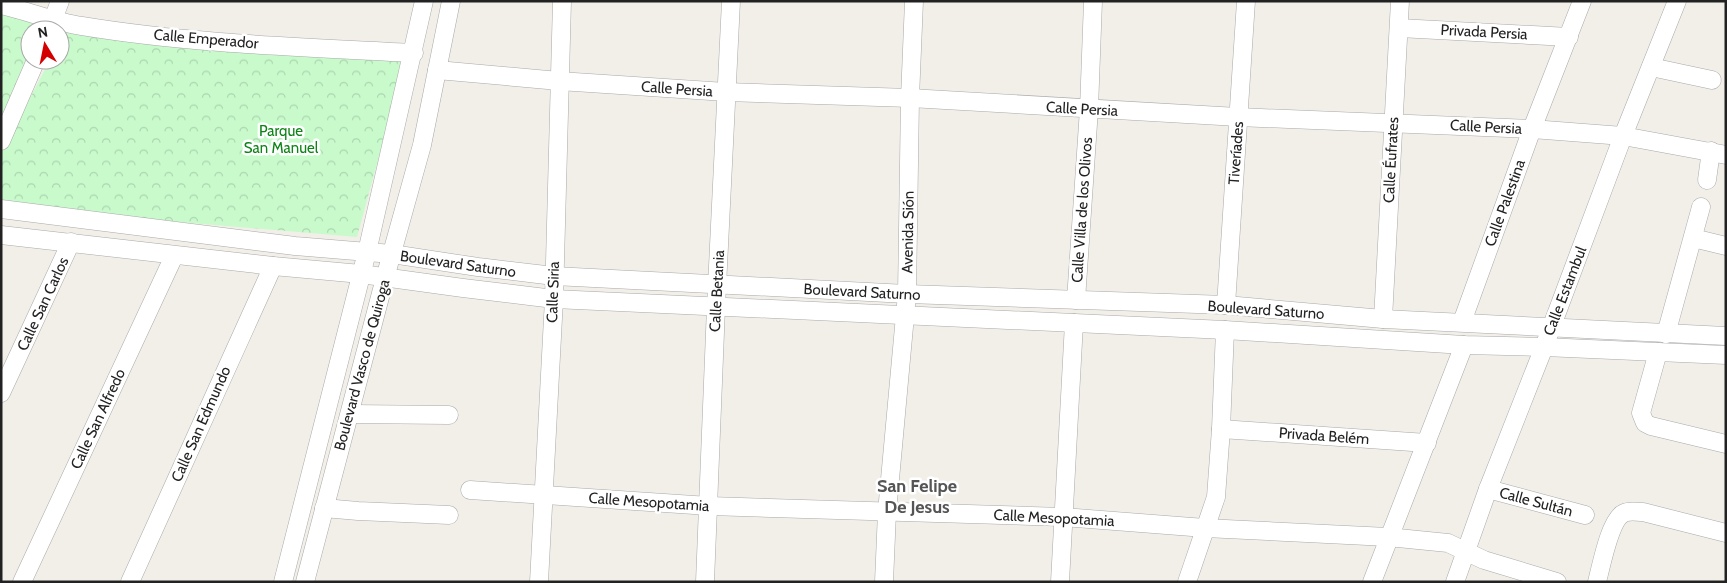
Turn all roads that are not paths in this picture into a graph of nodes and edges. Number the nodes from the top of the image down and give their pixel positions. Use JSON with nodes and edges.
{"nodes":[{"id":1,"x":60,"y":1,"type":"edge"},
{"id":2,"x":424,"y":1,"type":"edge"},
{"id":3,"x":450,"y":1,"type":"edge"},
{"id":4,"x":562,"y":1,"type":"edge"},
{"id":5,"x":732,"y":1,"type":"edge"},
{"id":6,"x":914,"y":1,"type":"edge"},
{"id":7,"x":1093,"y":1,"type":"edge"},
{"id":8,"x":1246,"y":1,"type":"edge"},
{"id":9,"x":1400,"y":1,"type":"edge"},
{"id":10,"x":1582,"y":1,"type":"edge"},
{"id":11,"x":1677,"y":1,"type":"edge"},
{"id":12,"x":1,"y":5,"type":"edge"},
{"id":13,"x":40,"y":20,"type":"edge"},
{"id":14,"x":53,"y":20,"type":"edge"},
{"id":15,"x":70,"y":25,"type":"edge"},
{"id":16,"x":1399,"y":28,"type":"junction"},
{"id":17,"x":1569,"y":37,"type":"junction"},
{"id":18,"x":414,"y":53,"type":"junction"},
{"id":19,"x":1651,"y":67,"type":"junction"},
{"id":20,"x":32,"y":70,"type":"edge"},
{"id":21,"x":437,"y":70,"type":"junction"},
{"id":22,"x":1712,"y":80,"type":"dead end"},
{"id":23,"x":559,"y":81,"type":"junction"},
{"id":24,"x":726,"y":92,"type":"junction"},
{"id":25,"x":910,"y":98,"type":"junction"},
{"id":26,"x":1089,"y":109,"type":"junction"},
{"id":27,"x":1238,"y":117,"type":"junction"},
{"id":28,"x":1393,"y":123,"type":"junction"},
{"id":29,"x":1532,"y":129,"type":"junction"},
{"id":30,"x":1623,"y":136,"type":"junction"},
{"id":31,"x":1,"y":141,"type":"edge"},
{"id":32,"x":1718,"y":153,"type":"edge"},
{"id":33,"x":1707,"y":180,"type":"dead end"},
{"id":34,"x":1701,"y":207,"type":"dead end"},
{"id":35,"x":1,"y":209,"type":"edge"},
{"id":36,"x":1,"y":235,"type":"edge"},
{"id":37,"x":1693,"y":238,"type":"junction"},
{"id":38,"x":72,"y":242,"type":"junction"},
{"id":39,"x":1726,"y":246,"type":"edge"},
{"id":40,"x":367,"y":252,"type":"junction"},
{"id":41,"x":392,"y":254,"type":"junction"},
{"id":42,"x":174,"y":256,"type":"junction"},
{"id":43,"x":273,"y":266,"type":"junction"},
{"id":44,"x":361,"y":274,"type":"junction"},
{"id":45,"x":554,"y":276,"type":"junction"},
{"id":46,"x":385,"y":278,"type":"junction"},
{"id":47,"x":718,"y":286,"type":"junction"},
{"id":48,"x":907,"y":294,"type":"junction"},
{"id":49,"x":554,"y":299,"type":"junction"},
{"id":50,"x":1076,"y":300,"type":"junction"},
{"id":51,"x":1226,"y":306,"type":"junction"},
{"id":52,"x":716,"y":308,"type":"junction"},
{"id":53,"x":905,"y":315,"type":"junction"},
{"id":54,"x":1383,"y":319,"type":"junction"},
{"id":55,"x":1462,"y":322,"type":"junction"},
{"id":56,"x":1074,"y":323,"type":"junction"},
{"id":57,"x":1551,"y":328,"type":"junction"},
{"id":58,"x":1225,"y":330,"type":"junction"},
{"id":59,"x":1666,"y":334,"type":"junction"},
{"id":60,"x":1726,"y":336,"type":"edge"},
{"id":61,"x":1464,"y":345,"type":"junction"},
{"id":62,"x":1544,"y":347,"type":"junction"},
{"id":63,"x":1658,"y":352,"type":"junction"},
{"id":64,"x":1726,"y":355,"type":"edge"},
{"id":65,"x":1,"y":393,"type":"edge"},
{"id":66,"x":350,"y":414,"type":"junction"},
{"id":67,"x":449,"y":414,"type":"dead end"},
{"id":68,"x":1221,"y":429,"type":"junction"},
{"id":69,"x":1427,"y":442,"type":"junction"},
{"id":70,"x":1726,"y":444,"type":"edge"},
{"id":71,"x":1488,"y":489,"type":"junction"},
{"id":72,"x":470,"y":490,"type":"dead end"},
{"id":73,"x":544,"y":495,"type":"junction"},
{"id":74,"x":709,"y":506,"type":"junction"},
{"id":75,"x":324,"y":508,"type":"junction"},
{"id":76,"x":887,"y":512,"type":"junction"},
{"id":77,"x":449,"y":514,"type":"dead end"},
{"id":78,"x":1585,"y":515,"type":"dead end"},
{"id":79,"x":1063,"y":517,"type":"junction"},
{"id":80,"x":1206,"y":528,"type":"junction"},
{"id":81,"x":1726,"y":533,"type":"edge"},
{"id":82,"x":1388,"y":537,"type":"junction"},
{"id":83,"x":1466,"y":551,"type":"junction"},
{"id":84,"x":22,"y":582,"type":"edge"},
{"id":85,"x":130,"y":582,"type":"edge"},
{"id":86,"x":283,"y":582,"type":"edge"},
{"id":87,"x":305,"y":582,"type":"edge"},
{"id":88,"x":539,"y":582,"type":"edge"},
{"id":89,"x":705,"y":582,"type":"edge"},
{"id":90,"x":884,"y":582,"type":"edge"},
{"id":91,"x":1060,"y":582,"type":"edge"},
{"id":92,"x":1187,"y":582,"type":"edge"},
{"id":93,"x":1372,"y":582,"type":"edge"},
{"id":94,"x":1455,"y":582,"type":"edge"},
{"id":95,"x":1557,"y":582,"type":"edge"},
{"id":96,"x":1597,"y":582,"type":"edge"}],
"edges":[{"from":1,"to":14,"type":"street"},
{"from":2,"to":18,"type":"street","name":"Boulevard Vasco de Quiroga"},
{"from":3,"to":21,"type":"street","name":"Boulevard Vasco de Quiroga"},
{"from":4,"to":23,"type":"street","name":"Calle Siria"},
{"from":5,"to":24,"type":"street","name":"Calle Betania"},
{"from":6,"to":25,"type":"street","name":"Avenida Sión"},
{"from":7,"to":26,"type":"street","name":"Calle Villa de los Olivos"},
{"from":8,"to":27,"type":"street","name":"Tiveríades"},
{"from":9,"to":16,"type":"street","name":"Calle Éufrates"},
{"from":10,"to":17,"type":"street","name":"Calle Palestina"},
{"from":11,"to":19,"type":"street","name":"Calle Estambul"},
{"from":12,"to":13,"type":"street","name":"Calle Emperador"},
{"from":15,"to":18,"type":"street","name":"Calle Emperador"},
{"from":16,"to":17,"type":"street","name":"Privada Persia"},
{"from":16,"to":28,"type":"street","name":"Calle Éufrates"},
{"from":17,"to":29,"type":"street","name":"Calle Palestina"},
{"from":18,"to":40,"type":"street","name":"Boulevard Vasco de Quiroga"},
{"from":19,"to":22,"type":"street"},
{"from":19,"to":30,"type":"street","name":"Calle Estambul"},
{"from":20,"to":31,"type":"street"},
{"from":21,"to":23,"type":"street","name":"Calle Persia"},
{"from":21,"to":41,"type":"street","name":"Boulevard Vasco de Quiroga"},
{"from":23,"to":24,"type":"street","name":"Calle Persia"},
{"from":23,"to":45,"type":"street","name":"Calle Siria"},
{"from":24,"to":25,"type":"street","name":"Calle Persia"},
{"from":24,"to":47,"type":"street","name":"Calle Betania"},
{"from":25,"to":26,"type":"street","name":"Calle Persia"},
{"from":25,"to":48,"type":"street","name":"Avenida Sión"},
{"from":26,"to":27,"type":"street","name":"Calle Persia"},
{"from":26,"to":50,"type":"street","name":"Calle Villa de los Olivos"},
{"from":27,"to":28,"type":"street","name":"Calle Persia"},
{"from":27,"to":51,"type":"street","name":"Tiveríades"},
{"from":28,"to":29,"type":"street","name":"Calle Persia"},
{"from":28,"to":54,"type":"street","name":"Calle Éufrates"},
{"from":29,"to":30,"type":"street","name":"Calle Persia"},
{"from":29,"to":55,"type":"street","name":"Calle Palestina"},
{"from":30,"to":32,"type":"street","name":"Calle Persia"},
{"from":30,"to":57,"type":"street","name":"Calle Estambul"},
{"from":32,"to":33,"type":"street"},
{"from":34,"to":37,"type":"street"},
{"from":35,"to":40,"type":"street","name":"Boulevard Saturno"},
{"from":36,"to":38,"type":"street","name":"Boulevard Saturno"},
{"from":37,"to":39,"type":"street"},
{"from":37,"to":59,"type":"street"},
{"from":38,"to":42,"type":"street","name":"Boulevard Saturno"},
{"from":38,"to":65,"type":"street","name":"Calle San Carlos"},
{"from":40,"to":41,"type":"street","name":"Boulevard Saturno"},
{"from":40,"to":44,"type":"street","name":"Boulevard Vasco de Quiroga"},
{"from":41,"to":45,"type":"street","name":"Boulevard Saturno"},
{"from":41,"to":46,"type":"street","name":"Boulevard Vasco de Quiroga"},
{"from":42,"to":43,"type":"street","name":"Boulevard Saturno"},
{"from":42,"to":84,"type":"street","name":"Calle San Alfredo"},
{"from":43,"to":44,"type":"street","name":"Boulevard Saturno"},
{"from":43,"to":85,"type":"street","name":"Calle San Edmundo"},
{"from":44,"to":46,"type":"street","name":"Boulevard Saturno"},
{"from":44,"to":86,"type":"street","name":"Boulevard Vasco de Quiroga"},
{"from":45,"to":47,"type":"street","name":"Boulevard Saturno"},
{"from":45,"to":49,"type":"street","name":"Calle Siria"},
{"from":46,"to":49,"type":"street","name":"Boulevard Saturno"},
{"from":46,"to":66,"type":"street","name":"Boulevard Vasco de Quiroga"},
{"from":47,"to":48,"type":"street","name":"Boulevard Saturno"},
{"from":47,"to":52,"type":"street","name":"Calle Betania"},
{"from":48,"to":50,"type":"street","name":"Boulevard Saturno"},
{"from":48,"to":53,"type":"street","name":"Avenida Sión"},
{"from":49,"to":52,"type":"street","name":"Boulevard Saturno"},
{"from":49,"to":73,"type":"street","name":"Calle Siria"},
{"from":50,"to":51,"type":"street","name":"Boulevard Saturno"},
{"from":51,"to":54,"type":"street","name":"Boulevard Saturno"},
{"from":52,"to":53,"type":"street","name":"Boulevard Saturno"},
{"from":52,"to":74,"type":"street","name":"Calle Betania"},
{"from":53,"to":56,"type":"street","name":"Boulevard Saturno"},
{"from":53,"to":76,"type":"street","name":"Avenida Sión"},
{"from":54,"to":55,"type":"street","name":"Boulevard Saturno"},
{"from":55,"to":57,"type":"street","name":"Boulevard Saturno"},
{"from":56,"to":58,"type":"street","name":"Boulevard Saturno"},
{"from":56,"to":79,"type":"street"},
{"from":57,"to":59,"type":"street","name":"Boulevard Saturno"},
{"from":57,"to":62,"type":"street","name":"Calle Estambul"},
{"from":58,"to":61,"type":"street","name":"Boulevard Saturno"},
{"from":58,"to":68,"type":"street"},
{"from":59,"to":60,"type":"street","name":"Boulevard Saturno"},
{"from":61,"to":62,"type":"street","name":"Boulevard Saturno"},
{"from":61,"to":69,"type":"street"},
{"from":62,"to":63,"type":"street","name":"Boulevard Saturno"},
{"from":62,"to":71,"type":"street","name":"Calle Estambul"},
{"from":63,"to":64,"type":"street","name":"Boulevard Saturno"},
{"from":63,"to":70,"type":"street"},
{"from":66,"to":67,"type":"street"},
{"from":66,"to":75,"type":"street","name":"Boulevard Vasco de Quiroga"},
{"from":68,"to":69,"type":"street","name":"Privada Belém"},
{"from":68,"to":80,"type":"street"},
{"from":69,"to":82,"type":"street"},
{"from":71,"to":78,"type":"street","name":"Calle Sultán"},
{"from":71,"to":83,"type":"street","name":"Calle Estambul"},
{"from":72,"to":73,"type":"street","name":"Calle Mesopotamia"},
{"from":73,"to":74,"type":"street","name":"Calle Mesopotamia"},
{"from":73,"to":88,"type":"street","name":"Calle Siria"},
{"from":74,"to":76,"type":"street","name":"Calle Mesopotamia"},
{"from":74,"to":89,"type":"street","name":"Calle Betania"},
{"from":75,"to":77,"type":"street"},
{"from":75,"to":87,"type":"street","name":"Boulevard Vasco de Quiroga"},
{"from":76,"to":79,"type":"street","name":"Calle Mesopotamia"},
{"from":76,"to":90,"type":"street","name":"Avenida Sión"},
{"from":79,"to":80,"type":"street","name":"Calle Mesopotamia"},
{"from":79,"to":91,"type":"street"},
{"from":80,"to":82,"type":"street","name":"Calle Mesopotamia"},
{"from":80,"to":92,"type":"street"},
{"from":81,"to":96,"type":"street"},
{"from":82,"to":83,"type":"street","name":"Calle Mesopotamia"},
{"from":82,"to":93,"type":"street"},
{"from":83,"to":94,"type":"street","name":"Calle Estambul"},
{"from":83,"to":95,"type":"street","name":"Calle Mesopotamia"}]}
